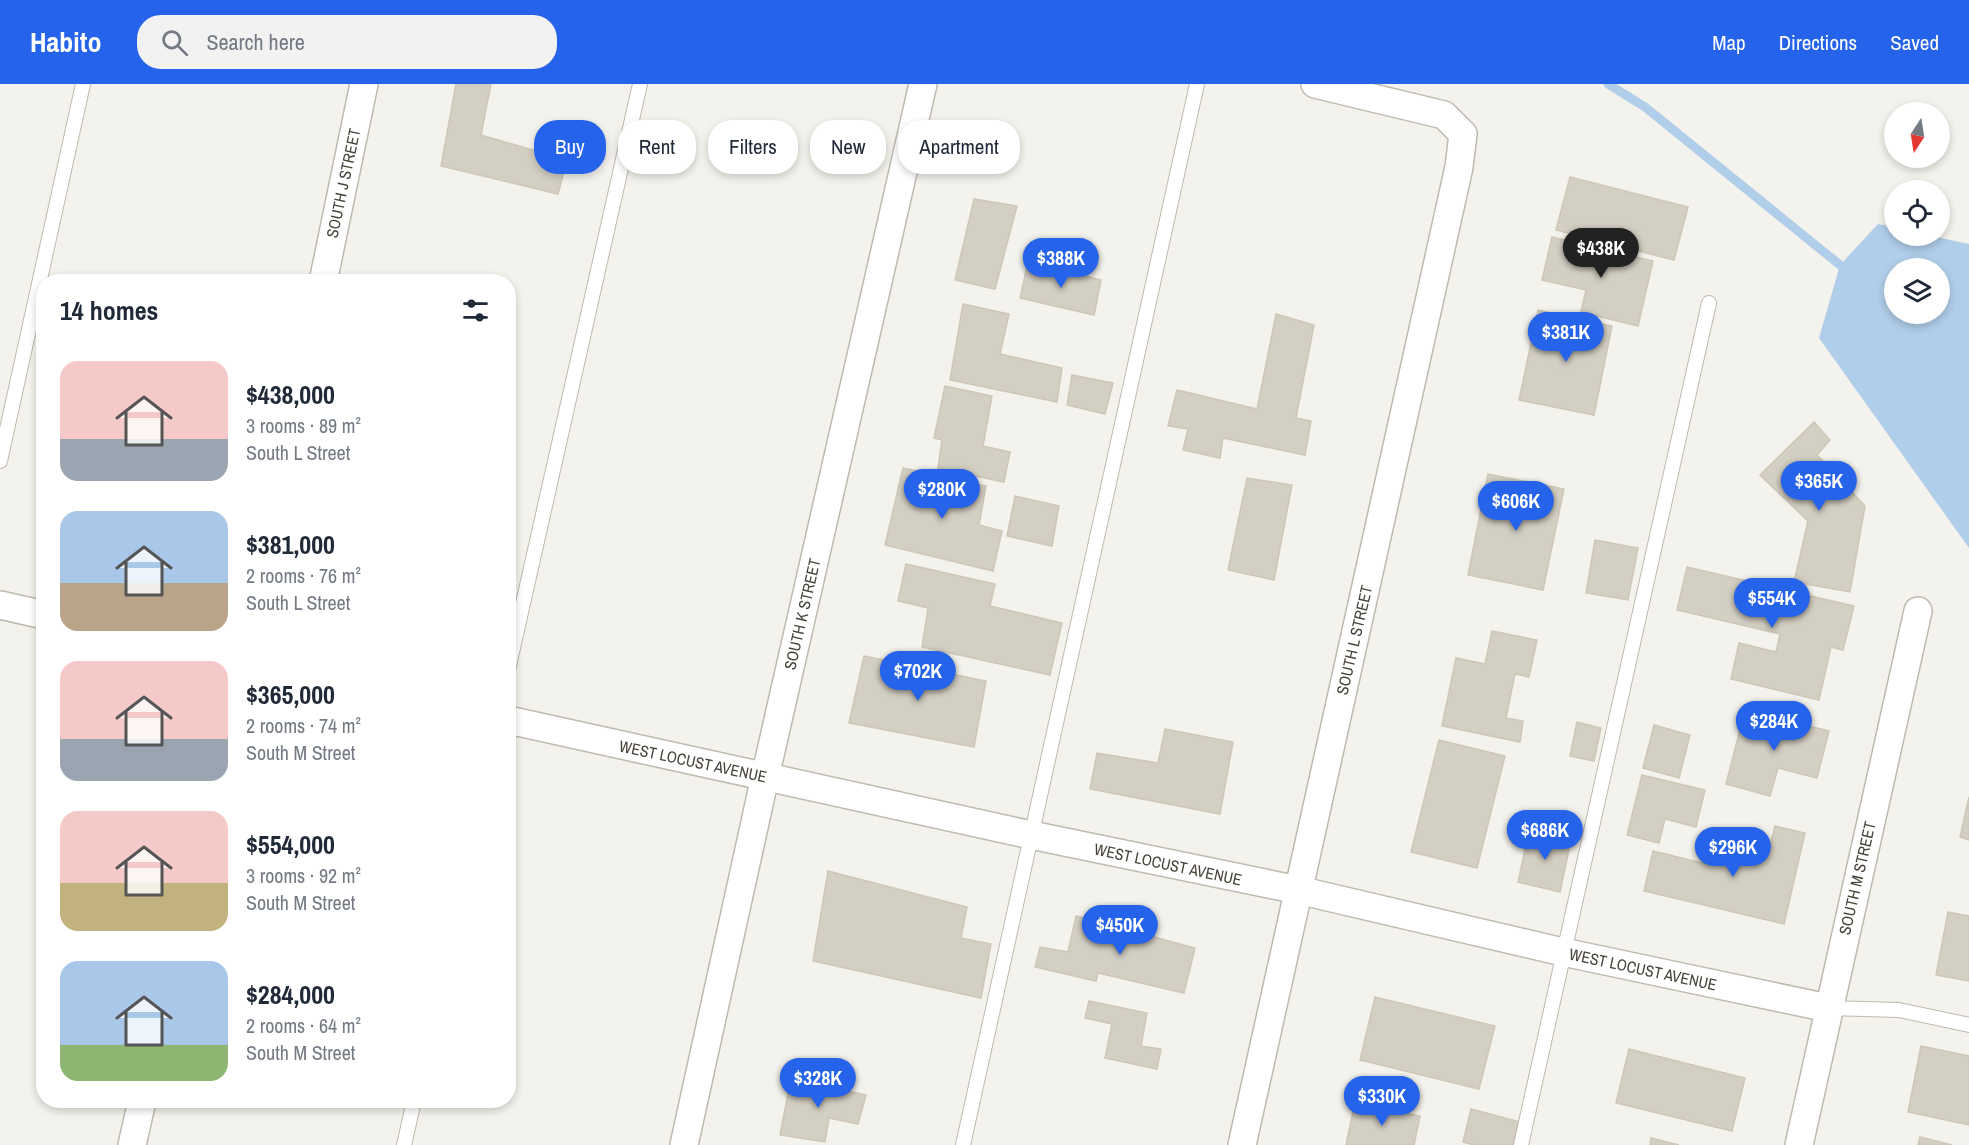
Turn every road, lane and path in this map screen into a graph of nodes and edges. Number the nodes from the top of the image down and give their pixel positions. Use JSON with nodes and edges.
{"nodes":[{"id":1,"x":83,"y":84,"type":"edge"},
{"id":2,"x":364,"y":84,"type":"edge"},
{"id":3,"x":640,"y":84,"type":"edge"},
{"id":4,"x":923,"y":84,"type":"edge"},
{"id":5,"x":1197,"y":84,"type":"edge"},
{"id":6,"x":1315,"y":84,"type":"edge"},
{"id":7,"x":41,"y":274,"type":"edge"},
{"id":8,"x":325,"y":274,"type":"edge"},
{"id":9,"x":36,"y":297,"type":"edge"},
{"id":10,"x":1709,"y":303,"type":"dead end"},
{"id":11,"x":0,"y":460,"type":"edge"},
{"id":12,"x":0,"y":605,"type":"edge"},
{"id":13,"x":1918,"y":611,"type":"dead end"},
{"id":14,"x":36,"y":613,"type":"edge"},
{"id":15,"x":516,"y":634,"type":"edge"},
{"id":16,"x":516,"y":722,"type":"edge"},
{"id":17,"x":765,"y":777,"type":"junction"},
{"id":18,"x":1031,"y":835,"type":"junction"},
{"id":19,"x":1298,"y":890,"type":"junction"},
{"id":20,"x":1563,"y":952,"type":"junction"},
{"id":21,"x":1828,"y":1008,"type":"junction"},
{"id":22,"x":1969,"y":1025,"type":"edge"},
{"id":23,"x":140,"y":1108,"type":"edge"},
{"id":24,"x":412,"y":1108,"type":"edge"},
{"id":25,"x":132,"y":1145,"type":"edge"},
{"id":26,"x":404,"y":1145,"type":"edge"},
{"id":27,"x":684,"y":1145,"type":"edge"},
{"id":28,"x":963,"y":1145,"type":"edge"},
{"id":29,"x":1242,"y":1145,"type":"edge"},
{"id":30,"x":1521,"y":1145,"type":"edge"},
{"id":31,"x":1799,"y":1145,"type":"edge"}],
"edges":[{"from":1,"to":7,"type":"lane"},
{"from":2,"to":8,"type":"street","name":"SOUTH J STREET"},
{"from":3,"to":15,"type":"lane"},
{"from":4,"to":17,"type":"street","name":"SOUTH K STREET"},
{"from":5,"to":18,"type":"lane"},
{"from":6,"to":19,"type":"street","name":"SOUTH L STREET"},
{"from":9,"to":11,"type":"lane"},
{"from":10,"to":20,"type":"lane"},
{"from":12,"to":14,"type":"street"},
{"from":13,"to":21,"type":"street","name":"SOUTH M STREET"},
{"from":16,"to":17,"type":"street","name":"WEST LOCUST AVENUE"},
{"from":17,"to":18,"type":"street","name":"WEST LOCUST AVENUE"},
{"from":17,"to":27,"type":"street","name":"SOUTH K STREET"},
{"from":18,"to":19,"type":"street","name":"WEST LOCUST AVENUE"},
{"from":18,"to":28,"type":"lane"},
{"from":19,"to":20,"type":"street","name":"WEST LOCUST AVENUE"},
{"from":19,"to":29,"type":"street","name":"SOUTH L STREET"},
{"from":20,"to":21,"type":"street","name":"WEST LOCUST AVENUE"},
{"from":20,"to":30,"type":"lane"},
{"from":21,"to":22,"type":"lane"},
{"from":21,"to":31,"type":"street","name":"SOUTH M STREET"},
{"from":23,"to":25,"type":"street"},
{"from":24,"to":26,"type":"lane"}]}
